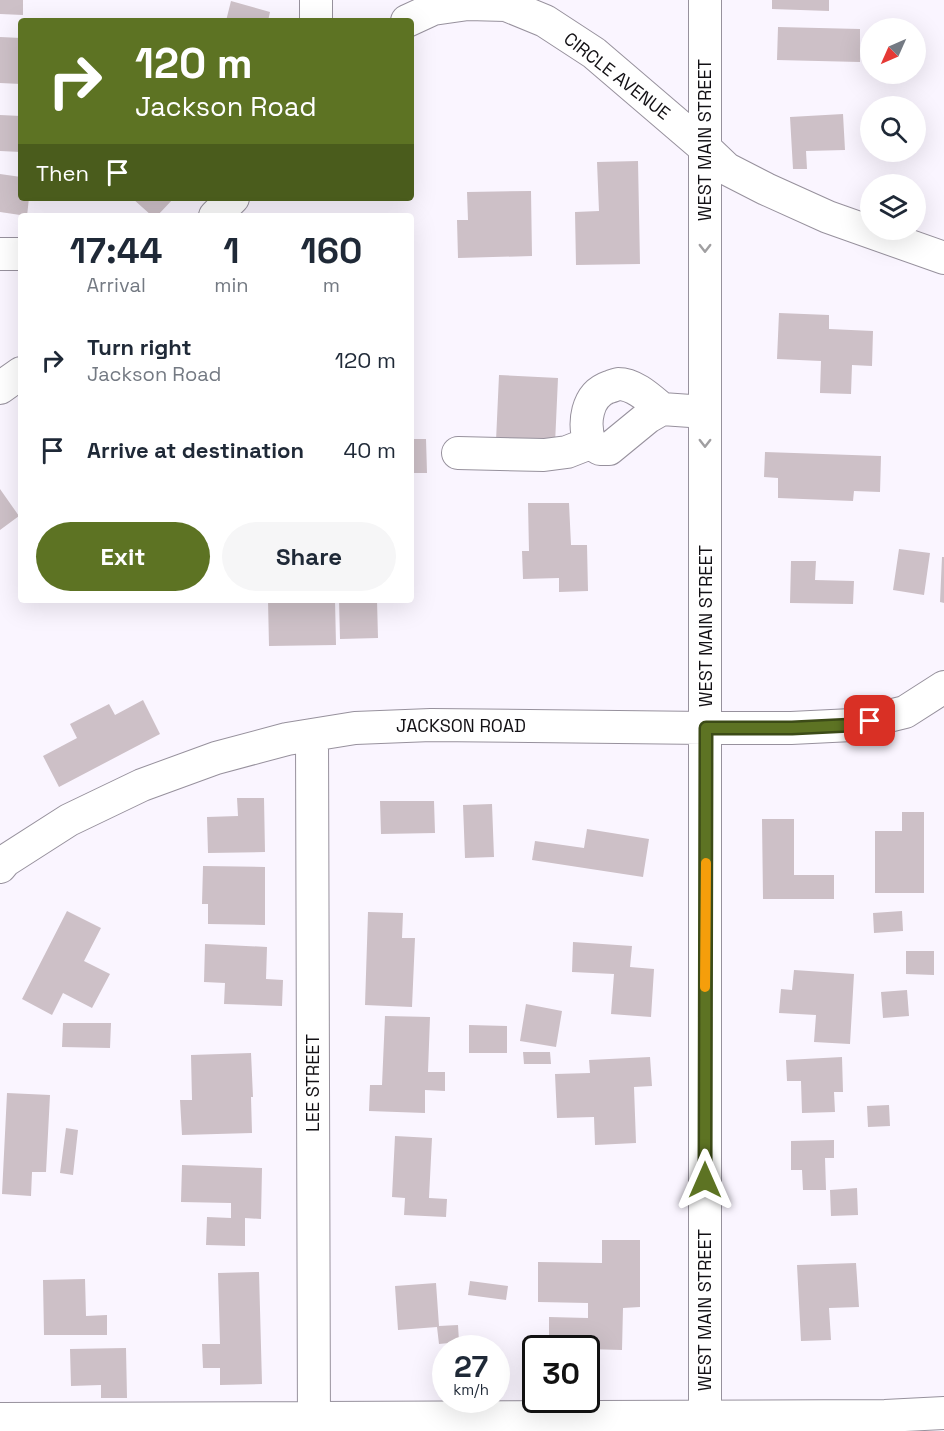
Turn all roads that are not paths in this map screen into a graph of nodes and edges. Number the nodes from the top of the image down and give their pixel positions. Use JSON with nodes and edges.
{"nodes":[{"id":1,"x":316,"y":0,"type":"edge"},
{"id":2,"x":705,"y":0,"type":"edge"},
{"id":3,"x":316,"y":18,"type":"edge"},
{"id":4,"x":414,"y":18,"type":"edge"},
{"id":5,"x":705,"y":148,"type":"junction"},
{"id":6,"x":230,"y":201,"type":"edge"},
{"id":7,"x":218,"y":213,"type":"edge"},
{"id":8,"x":0,"y":254,"type":"edge"},
{"id":9,"x":18,"y":254,"type":"edge"},
{"id":10,"x":944,"y":258,"type":"edge"},
{"id":11,"x":18,"y":375,"type":"edge"},
{"id":12,"x":0,"y":388,"type":"edge"},
{"id":13,"x":662,"y":409,"type":"junction"},
{"id":14,"x":705,"y":412,"type":"junction"},
{"id":15,"x":590,"y":443,"type":"junction"},
{"id":16,"x":458,"y":453,"type":"dead end"},
{"id":17,"x":944,"y":687,"type":"edge"},
{"id":18,"x":706,"y":728,"type":"junction"},
{"id":19,"x":312,"y":735,"type":"junction"},
{"id":20,"x":0,"y":867,"type":"edge"},
{"id":21,"x":944,"y":1413,"type":"edge"},
{"id":22,"x":0,"y":1419,"type":"edge"},
{"id":23,"x":314,"y":1424,"type":"edge"},
{"id":24,"x":705,"y":1424,"type":"edge"}],
"edges":[{"from":1,"to":3,"type":"street"},
{"from":2,"to":5,"type":"street","name":"WEST MAIN STREET"},
{"from":4,"to":5,"type":"street","name":"CIRCLE AVENUE"},
{"from":5,"to":10,"type":"street","name":"CIRCLE AVENUE"},
{"from":5,"to":14,"type":"street","name":"WEST MAIN STREET","one_way":true},
{"from":6,"to":7,"type":"street"},
{"from":8,"to":9,"type":"street"},
{"from":11,"to":12,"type":"street"},
{"from":13,"to":14,"type":"street"},
{"from":13,"to":15,"type":"street"},
{"from":13,"to":15,"type":"street"},
{"from":14,"to":18,"type":"street","name":"WEST MAIN STREET","one_way":true},
{"from":15,"to":16,"type":"street"},
{"from":17,"to":18,"type":"street","name":"JACKSON ROAD"},
{"from":18,"to":19,"type":"street","name":"JACKSON ROAD"},
{"from":18,"to":24,"type":"street","name":"WEST MAIN STREET"},
{"from":19,"to":20,"type":"street","name":"JACKSON ROAD"},
{"from":19,"to":23,"type":"street","name":"LEE STREET"},
{"from":21,"to":24,"type":"street"},
{"from":22,"to":23,"type":"street"},
{"from":23,"to":24,"type":"street"}]}
